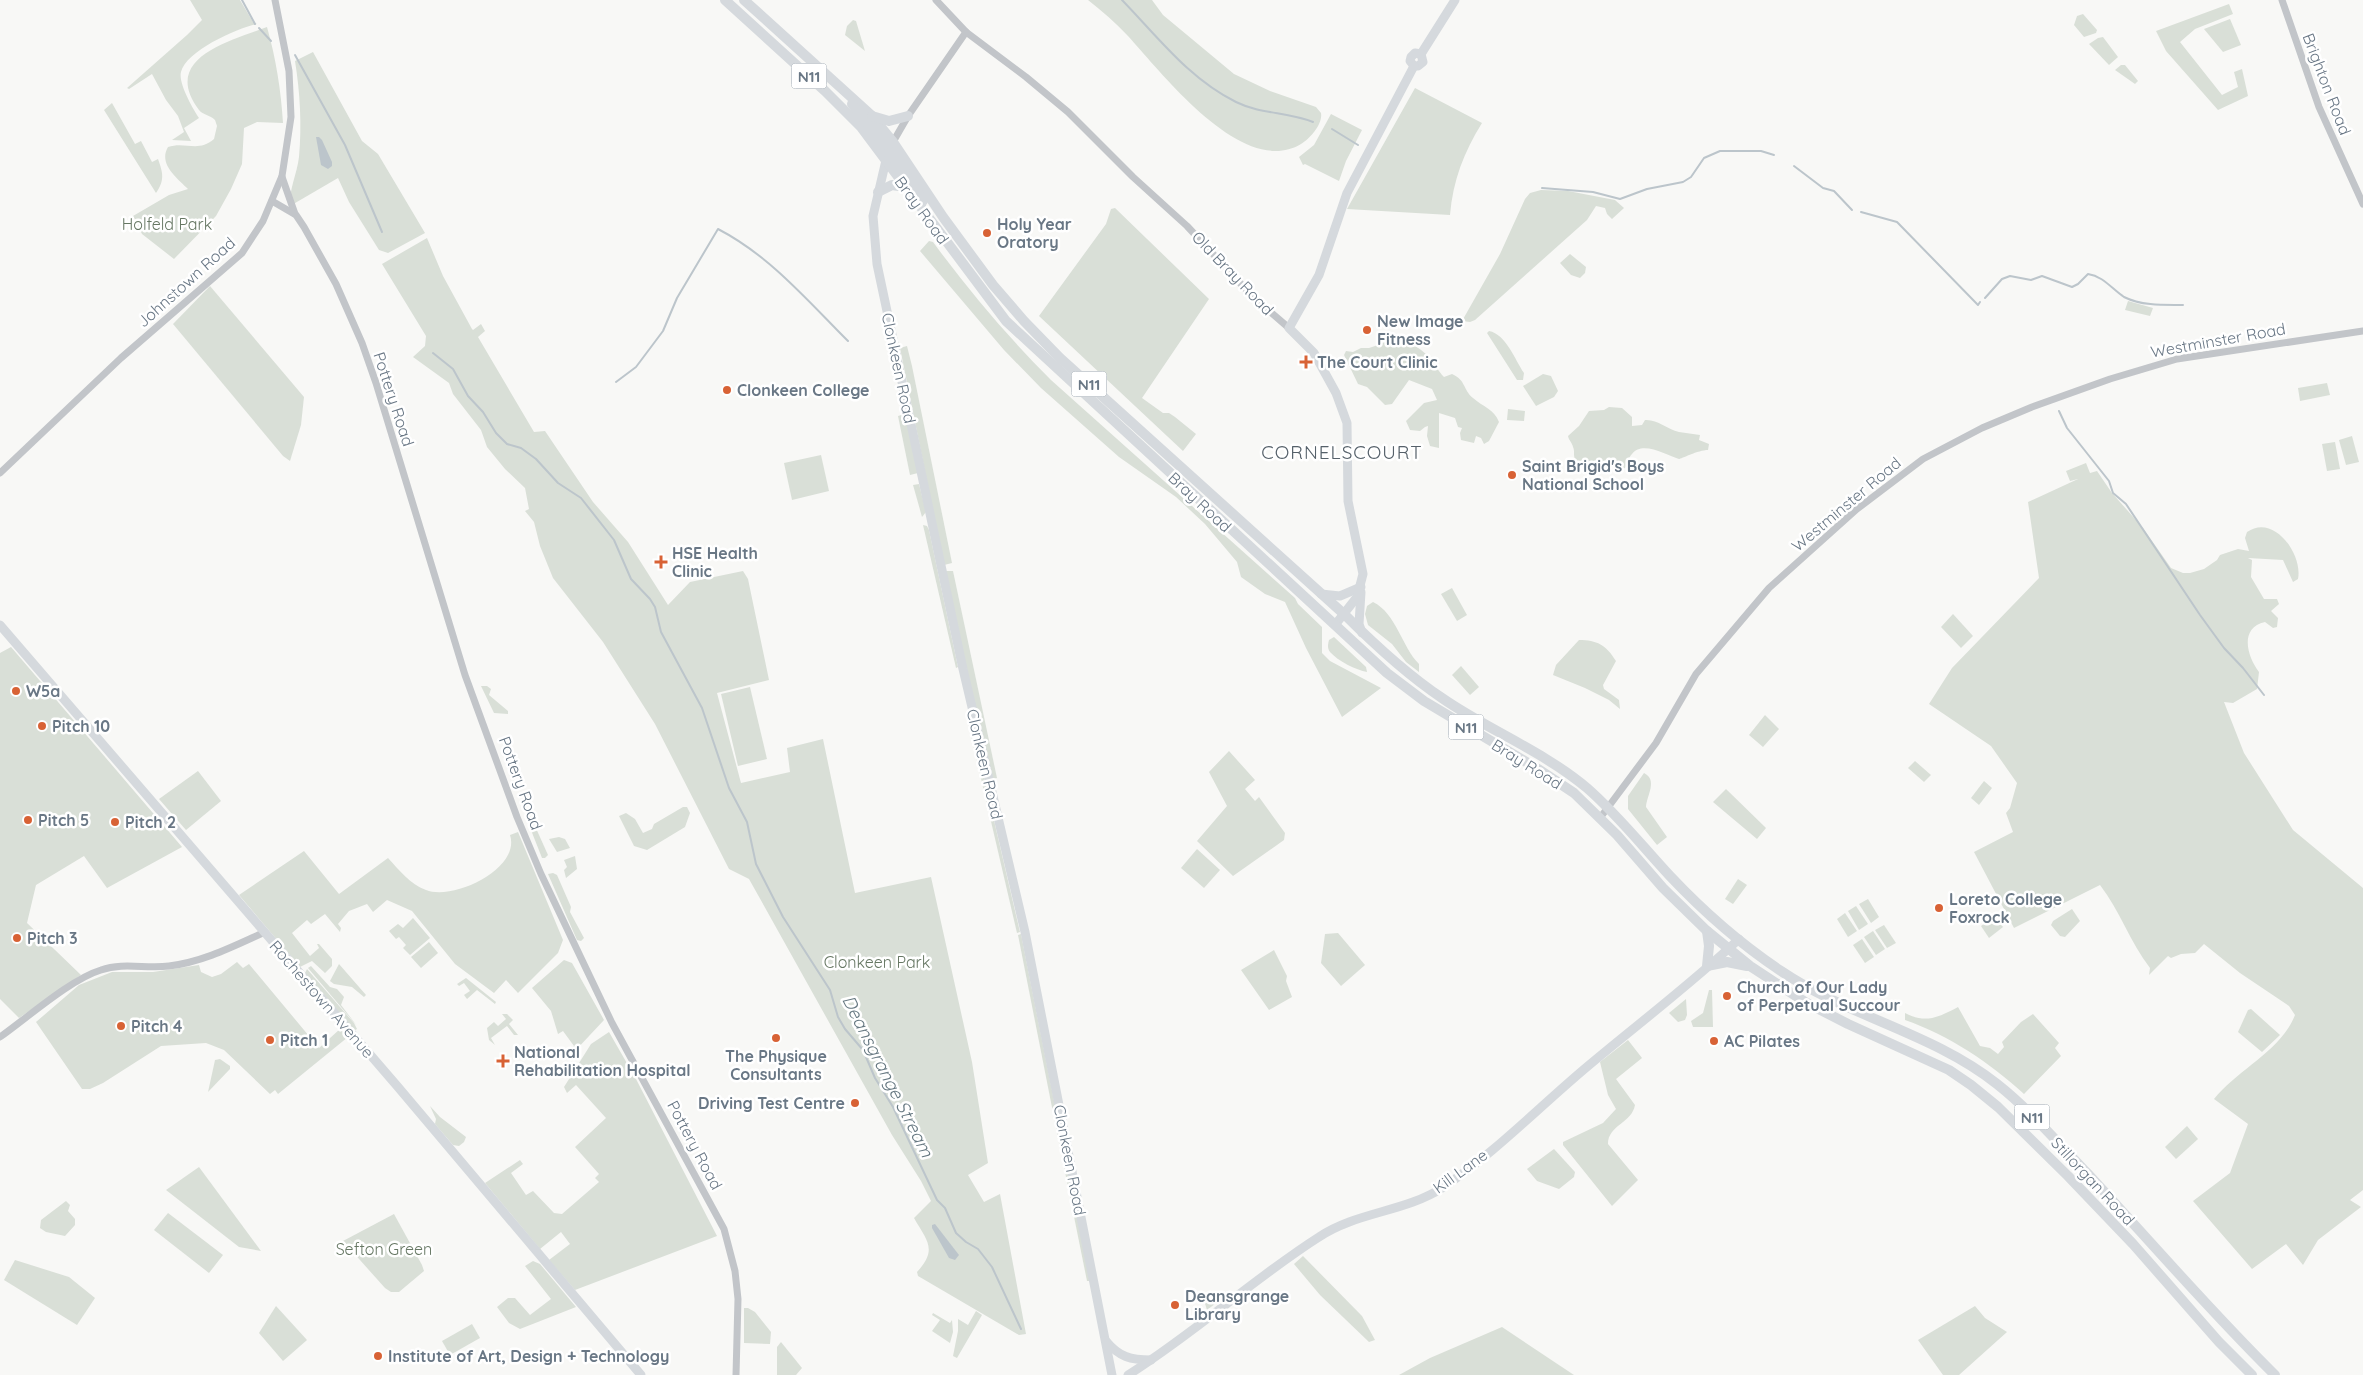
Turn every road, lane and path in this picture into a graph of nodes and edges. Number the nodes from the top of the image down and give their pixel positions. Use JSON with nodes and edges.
{"nodes":[{"id":1,"x":275,"y":0,"type":"edge"},
{"id":2,"x":725,"y":0,"type":"edge"},
{"id":3,"x":744,"y":0,"type":"edge"},
{"id":4,"x":936,"y":0,"type":"edge"},
{"id":5,"x":1455,"y":0,"type":"edge"},
{"id":6,"x":2282,"y":0,"type":"edge"},
{"id":7,"x":966,"y":32,"type":"junction"},
{"id":8,"x":834,"y":79,"type":"junction"},
{"id":9,"x":871,"y":115,"type":"junction"},
{"id":10,"x":908,"y":116,"type":"junction"},
{"id":11,"x":889,"y":151,"type":"junction"},
{"id":12,"x":282,"y":176,"type":"junction"},
{"id":13,"x":906,"y":187,"type":"junction"},
{"id":14,"x":878,"y":192,"type":"junction"},
{"id":15,"x":272,"y":201,"type":"junction"},
{"id":16,"x":2363,"y":204,"type":"edge"},
{"id":17,"x":296,"y":215,"type":"junction"},
{"id":18,"x":928,"y":218,"type":"junction"},
{"id":19,"x":1289,"y":328,"type":"junction"},
{"id":20,"x":2363,"y":331,"type":"edge"},
{"id":21,"x":0,"y":473,"type":"edge"},
{"id":22,"x":1361,"y":587,"type":"junction"},
{"id":23,"x":1321,"y":594,"type":"junction"},
{"id":24,"x":1345,"y":615,"type":"junction"},
{"id":25,"x":1335,"y":625,"type":"junction"},
{"id":26,"x":0,"y":626,"type":"edge"},
{"id":27,"x":1362,"y":633,"type":"junction"},
{"id":28,"x":1608,"y":808,"type":"junction"},
{"id":29,"x":1600,"y":818,"type":"junction"},
{"id":30,"x":1707,"y":931,"type":"junction"},
{"id":31,"x":265,"y":932,"type":"junction"},
{"id":32,"x":1735,"y":935,"type":"junction"},
{"id":33,"x":1728,"y":949,"type":"junction"},
{"id":34,"x":1707,"y":966,"type":"junction"},
{"id":35,"x":1750,"y":966,"type":"junction"},
{"id":36,"x":0,"y":1037,"type":"edge"},
{"id":37,"x":1106,"y":1341,"type":"junction"},
{"id":38,"x":1151,"y":1360,"type":"junction"},
{"id":39,"x":641,"y":1375,"type":"edge"},
{"id":40,"x":736,"y":1375,"type":"edge"},
{"id":41,"x":1112,"y":1375,"type":"edge"},
{"id":42,"x":1128,"y":1375,"type":"edge"},
{"id":43,"x":2252,"y":1375,"type":"edge"},
{"id":44,"x":2275,"y":1375,"type":"edge"}],
"edges":[{"from":1,"to":12,"type":"street","name":"Johnstown Road"},
{"from":2,"to":11,"type":"highway","name":"Bray Road","number":"N11"},
{"from":3,"to":8,"type":"highway","name":"Bray Road","number":"N11"},
{"from":4,"to":7,"type":"street","name":"Old Bray Road"},
{"from":5,"to":19,"type":"main road"},
{"from":6,"to":16,"type":"street","name":"Brighton Road"},
{"from":7,"to":10,"type":"street"},
{"from":7,"to":19,"type":"street","name":"Old Bray Road"},
{"from":8,"to":9,"type":"highway","name":"Bray Road","number":"N11"},
{"from":8,"to":11,"type":"highway","number":"N11"},
{"from":9,"to":10,"type":"highway"},
{"from":9,"to":11,"type":"highway","name":"Bray Road","number":"N11"},
{"from":10,"to":11,"type":"street"},
{"from":11,"to":13,"type":"highway","name":"Bray Road","number":"N11"},
{"from":11,"to":14,"type":"main road","name":"Clonkeen Road"},
{"from":11,"to":18,"type":"highway","number":"N11"},
{"from":11,"to":23,"type":"highway","name":"Bray Road","number":"N11"},
{"from":12,"to":15,"type":"street","name":"Johnstown Road"},
{"from":12,"to":17,"type":"street"},
{"from":13,"to":14,"type":"highway"},
{"from":13,"to":18,"type":"highway","name":"Bray Road","number":"N11"},
{"from":14,"to":37,"type":"main road","name":"Clonkeen Road"},
{"from":15,"to":17,"type":"street","name":"Pottery Road"},
{"from":15,"to":21,"type":"street","name":"Johnstown Road"},
{"from":17,"to":40,"type":"street","name":"Pottery Road"},
{"from":18,"to":25,"type":"highway","name":"Bray Road","number":"N11"},
{"from":19,"to":22,"type":"main road","name":"Old Bray Road"},
{"from":20,"to":28,"type":"street","name":"Westminster Road"},
{"from":22,"to":23,"type":"main road"},
{"from":22,"to":24,"type":"main road","name":"Old Bray Road"},
{"from":22,"to":27,"type":"main road"},
{"from":23,"to":24,"type":"highway","name":"Bray Road","number":"N11"},
{"from":24,"to":25,"type":"main road","name":"Old Bray Road"},
{"from":24,"to":27,"type":"highway","name":"Bray Road","number":"N11"},
{"from":25,"to":29,"type":"highway","name":"Bray Road","number":"N11"},
{"from":26,"to":31,"type":"main road","name":"Rochestown Avenue"},
{"from":27,"to":28,"type":"highway","name":"Bray Road","number":"N11"},
{"from":28,"to":29,"type":"street","name":"Westminster Road"},
{"from":28,"to":32,"type":"highway","name":"Bray Road","number":"N11"},
{"from":29,"to":30,"type":"highway","name":"Bray Road","number":"N11"},
{"from":30,"to":33,"type":"highway","name":"Bray Road","number":"N11"},
{"from":30,"to":34,"type":"highway"},
{"from":31,"to":36,"type":"street"},
{"from":31,"to":39,"type":"main road","name":"Rochestown Avenue"},
{"from":32,"to":33,"type":"main road","name":"Kill Lane"},
{"from":32,"to":44,"type":"highway","name":"Stillorgan Road","number":"N11"},
{"from":33,"to":34,"type":"main road","name":"Kill Lane"},
{"from":33,"to":35,"type":"highway","name":"Stillorgan Road","number":"N11"},
{"from":34,"to":35,"type":"highway"},
{"from":34,"to":38,"type":"main road","name":"Kill Lane"},
{"from":35,"to":43,"type":"highway","name":"Stillorgan Road","number":"N11"},
{"from":37,"to":38,"type":"main road"},
{"from":37,"to":41,"type":"main road","name":"Clonkeen Road"},
{"from":38,"to":42,"type":"main road","name":"Kill Lane"}]}
